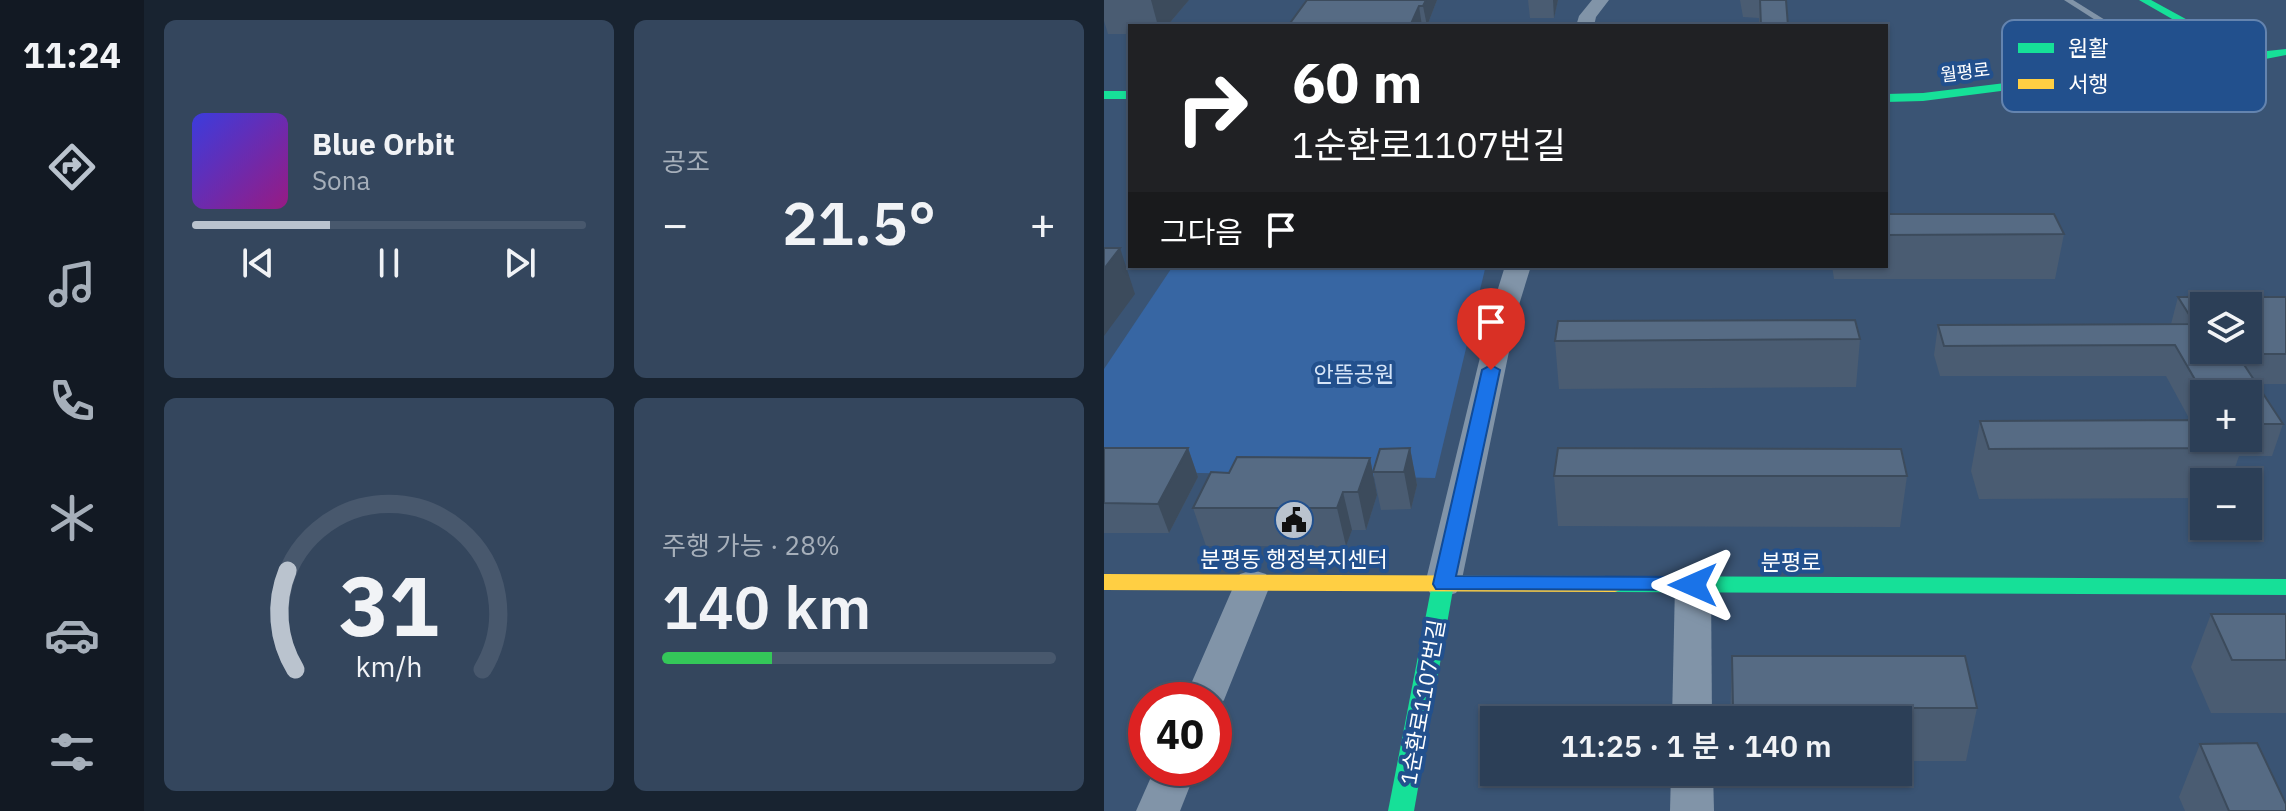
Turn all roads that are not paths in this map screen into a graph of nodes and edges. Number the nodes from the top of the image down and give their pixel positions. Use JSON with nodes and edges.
{"nodes":[{"id":1,"x":1601,"y":0,"type":"edge"},
{"id":2,"x":2068,"y":0,"type":"edge"},
{"id":3,"x":2144,"y":0,"type":"edge"},
{"id":4,"x":2101,"y":20,"type":"edge"},
{"id":5,"x":2180,"y":20,"type":"edge"},
{"id":6,"x":1586,"y":24,"type":"edge"},
{"id":7,"x":2286,"y":52,"type":"edge"},
{"id":8,"x":2266,"y":55,"type":"edge"},
{"id":9,"x":2266,"y":68,"type":"edge"},
{"id":10,"x":2273,"y":72,"type":"dead end"},
{"id":11,"x":2002,"y":87,"type":"edge"},
{"id":12,"x":1104,"y":95,"type":"edge"},
{"id":13,"x":1128,"y":95,"type":"edge"},
{"id":14,"x":1888,"y":98,"type":"edge"},
{"id":15,"x":1517,"y":268,"type":"edge"},
{"id":16,"x":1104,"y":582,"type":"edge"},
{"id":17,"x":1253,"y":583,"type":"junction"},
{"id":18,"x":1443,"y":584,"type":"junction"},
{"id":19,"x":1693,"y":585,"type":"junction"},
{"id":20,"x":2286,"y":587,"type":"edge"},
{"id":21,"x":1212,"y":682,"type":"edge"},
{"id":22,"x":1692,"y":706,"type":"edge"},
{"id":23,"x":1168,"y":786,"type":"edge"},
{"id":24,"x":1692,"y":786,"type":"edge"},
{"id":25,"x":1158,"y":811,"type":"edge"},
{"id":26,"x":1401,"y":811,"type":"edge"},
{"id":27,"x":1692,"y":811,"type":"edge"}],
"edges":[{"from":1,"to":6,"type":"street"},
{"from":2,"to":4,"type":"lane"},
{"from":3,"to":5,"type":"street"},
{"from":7,"to":8,"type":"street","name":"월평로"},
{"from":9,"to":10,"type":"street"},
{"from":11,"to":14,"type":"street","name":"월평로"},
{"from":12,"to":13,"type":"street"},
{"from":15,"to":18,"type":"street","name":"1순환로1107번길"},
{"from":16,"to":17,"type":"street","name":"분평로"},
{"from":17,"to":18,"type":"street","name":"분평로"},
{"from":17,"to":21,"type":"street"},
{"from":18,"to":19,"type":"street","name":"분평로"},
{"from":18,"to":26,"type":"street","name":"1순환로1107번길"},
{"from":19,"to":20,"type":"street","name":"분평로"},
{"from":19,"to":22,"type":"street"},
{"from":23,"to":25,"type":"street"},
{"from":24,"to":27,"type":"street"}]}
